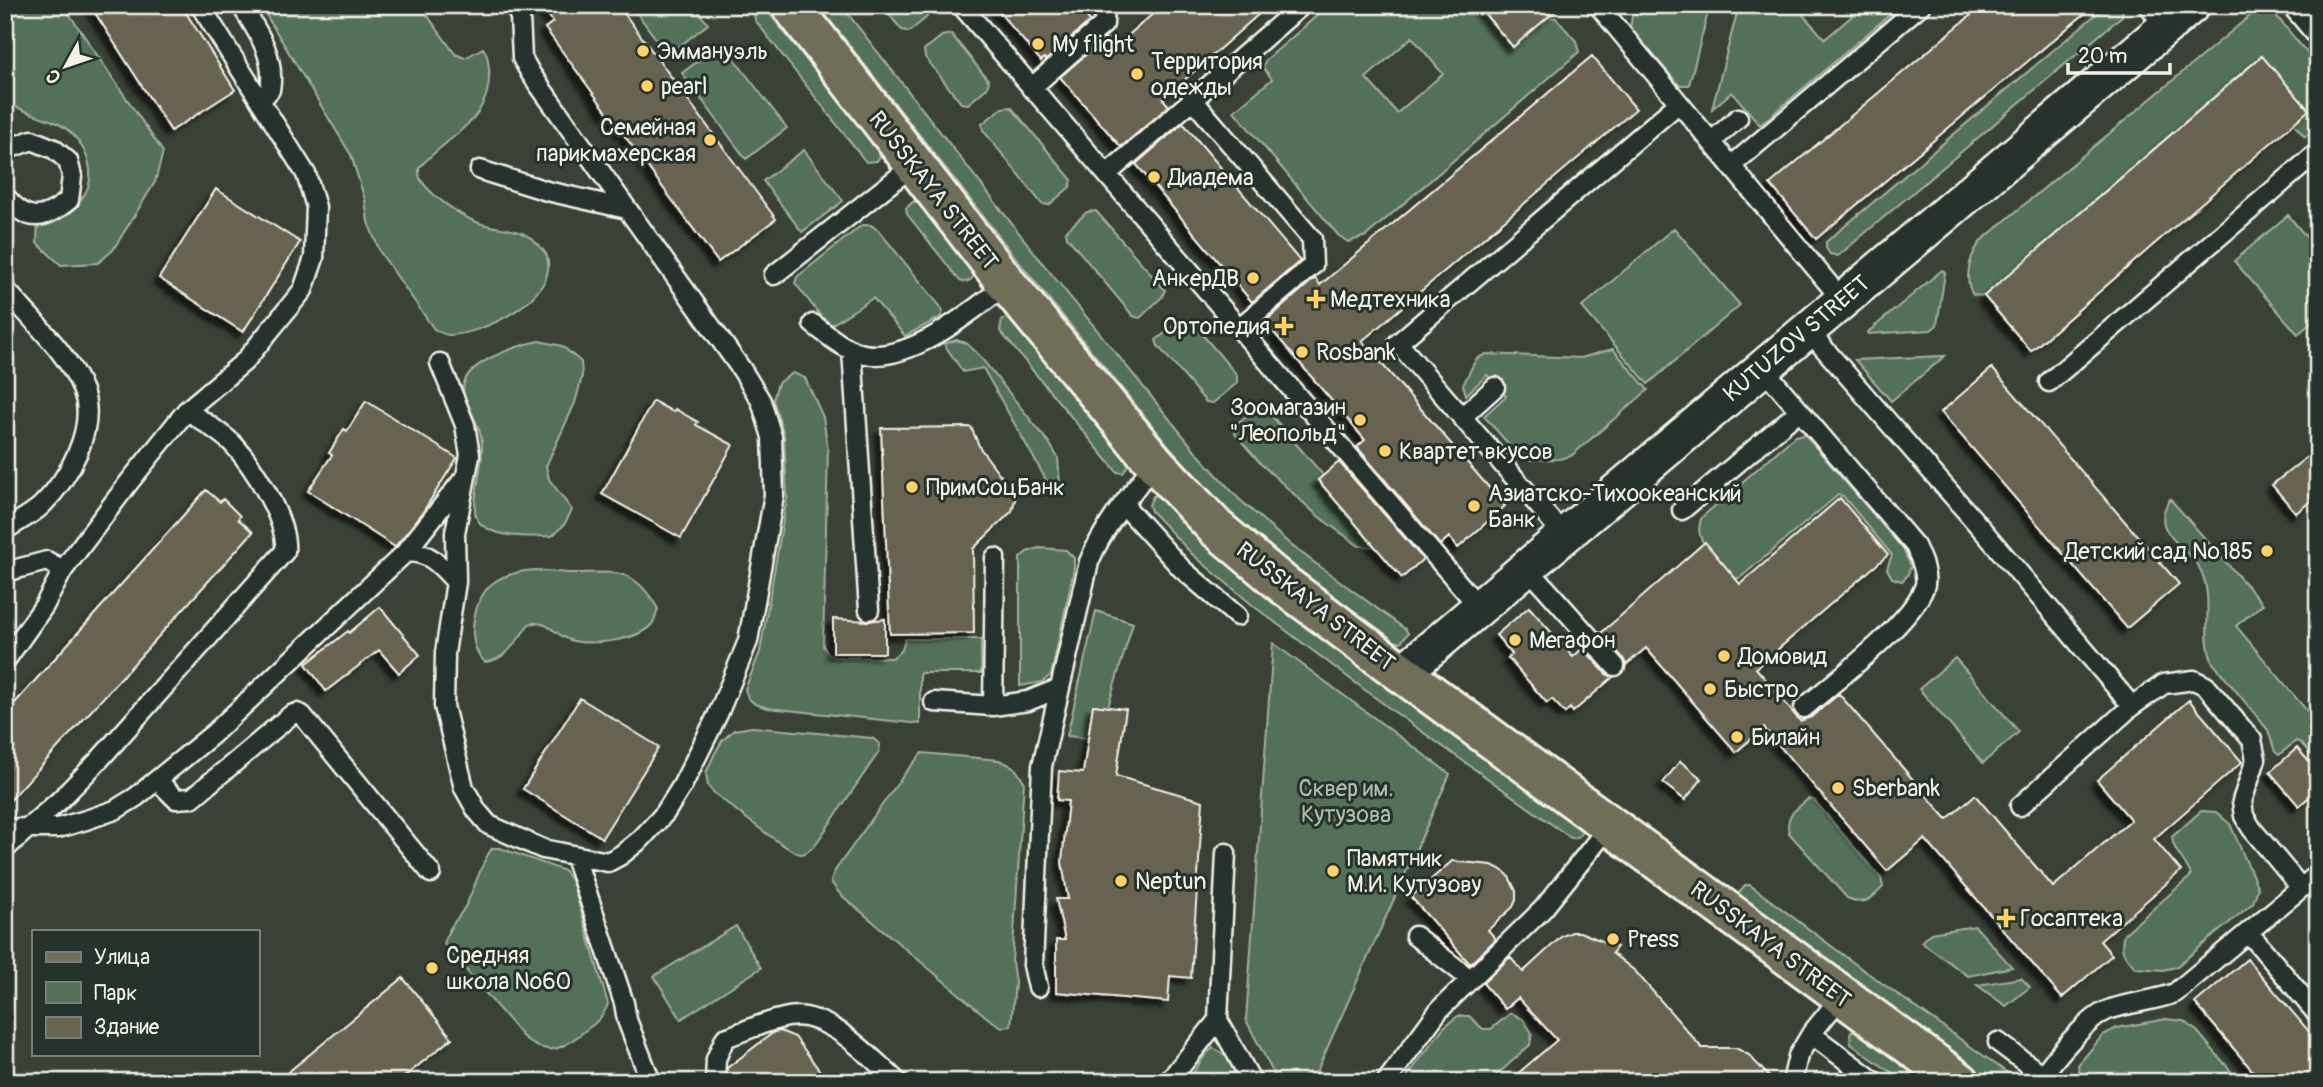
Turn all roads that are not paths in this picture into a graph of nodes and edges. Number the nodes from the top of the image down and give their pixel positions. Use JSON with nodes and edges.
{"nodes":[{"id":1,"x":200,"y":5,"type":"edge"},
{"id":2,"x":241,"y":5,"type":"edge"},
{"id":3,"x":514,"y":5,"type":"edge"},
{"id":4,"x":791,"y":5,"type":"edge"},
{"id":5,"x":961,"y":5,"type":"edge"},
{"id":6,"x":1105,"y":5,"type":"edge"},
{"id":7,"x":1302,"y":5,"type":"edge"},
{"id":8,"x":1598,"y":5,"type":"edge"},
{"id":9,"x":1921,"y":5,"type":"edge"},
{"id":10,"x":2192,"y":5,"type":"edge"},
{"id":11,"x":2291,"y":5,"type":"edge"},
{"id":12,"x":2157,"y":16,"type":"edge"},
{"id":13,"x":2318,"y":37,"type":"edge"},
{"id":14,"x":1031,"y":88,"type":"junction"},
{"id":15,"x":1193,"y":100,"type":"junction"},
{"id":16,"x":260,"y":101,"type":"junction"},
{"id":17,"x":1679,"y":103,"type":"junction"},
{"id":18,"x":1738,"y":118,"type":"dead end"},
{"id":19,"x":1711,"y":142,"type":"junction"},
{"id":20,"x":5,"y":150,"type":"edge"},
{"id":21,"x":2318,"y":152,"type":"edge"},
{"id":22,"x":915,"y":164,"type":"junction"},
{"id":23,"x":1731,"y":166,"type":"junction"},
{"id":24,"x":480,"y":170,"type":"dead end"},
{"id":25,"x":1108,"y":174,"type":"junction"},
{"id":26,"x":5,"y":197,"type":"edge"},
{"id":27,"x":627,"y":209,"type":"junction"},
{"id":28,"x":774,"y":275,"type":"dead end"},
{"id":29,"x":1007,"y":284,"type":"junction"},
{"id":30,"x":5,"y":289,"type":"edge"},
{"id":31,"x":1842,"y":300,"type":"junction"},
{"id":32,"x":813,"y":324,"type":"dead end"},
{"id":33,"x":1240,"y":327,"type":"junction"},
{"id":34,"x":1807,"y":329,"type":"junction"},
{"id":35,"x":852,"y":350,"type":"junction"},
{"id":36,"x":440,"y":363,"type":"dead end"},
{"id":37,"x":1762,"y":367,"type":"junction"},
{"id":38,"x":2049,"y":382,"type":"dead end"},
{"id":39,"x":1495,"y":387,"type":"dead end"},
{"id":40,"x":187,"y":410,"type":"junction"},
{"id":41,"x":1799,"y":411,"type":"junction"},
{"id":42,"x":1462,"y":417,"type":"junction"},
{"id":43,"x":1155,"y":463,"type":"junction"},
{"id":44,"x":464,"y":478,"type":"junction"},
{"id":45,"x":1122,"y":504,"type":"junction"},
{"id":46,"x":1682,"y":510,"type":"dead end"},
{"id":47,"x":5,"y":530,"type":"edge"},
{"id":48,"x":1563,"y":534,"type":"junction"},
{"id":49,"x":405,"y":553,"type":"junction"},
{"id":50,"x":995,"y":558,"type":"dead end"},
{"id":51,"x":1526,"y":566,"type":"junction"},
{"id":52,"x":63,"y":570,"type":"junction"},
{"id":53,"x":5,"y":572,"type":"edge"},
{"id":54,"x":456,"y":582,"type":"junction"},
{"id":55,"x":1479,"y":607,"type":"junction"},
{"id":56,"x":869,"y":610,"type":"dead end"},
{"id":57,"x":1237,"y":616,"type":"dead end"},
{"id":58,"x":5,"y":661,"type":"edge"},
{"id":59,"x":1615,"y":666,"type":"dead end"},
{"id":60,"x":1402,"y":673,"type":"junction"},
{"id":61,"x":1060,"y":688,"type":"junction"},
{"id":62,"x":934,"y":702,"type":"dead end"},
{"id":63,"x":993,"y":706,"type":"junction"},
{"id":64,"x":2132,"y":706,"type":"junction"},
{"id":65,"x":1804,"y":708,"type":"dead end"},
{"id":66,"x":157,"y":780,"type":"junction"},
{"id":67,"x":2020,"y":806,"type":"dead end"},
{"id":68,"x":1610,"y":825,"type":"junction"},
{"id":69,"x":28,"y":828,"type":"junction"},
{"id":70,"x":5,"y":829,"type":"edge"},
{"id":71,"x":5,"y":849,"type":"edge"},
{"id":72,"x":1226,"y":853,"type":"dead end"},
{"id":73,"x":575,"y":857,"type":"junction"},
{"id":74,"x":431,"y":873,"type":"dead end"},
{"id":75,"x":2318,"y":874,"type":"edge"},
{"id":76,"x":2301,"y":888,"type":"junction"},
{"id":77,"x":2249,"y":933,"type":"junction"},
{"id":78,"x":1415,"y":936,"type":"dead end"},
{"id":79,"x":1470,"y":979,"type":"junction"},
{"id":80,"x":1038,"y":987,"type":"dead end"},
{"id":81,"x":1841,"y":997,"type":"junction"},
{"id":82,"x":2318,"y":1015,"type":"edge"},
{"id":83,"x":1218,"y":1020,"type":"junction"},
{"id":84,"x":1811,"y":1034,"type":"junction"},
{"id":85,"x":1998,"y":1042,"type":"dead end"},
{"id":86,"x":2040,"y":1079,"type":"edge"},
{"id":87,"x":650,"y":1082,"type":"edge"},
{"id":88,"x":715,"y":1082,"type":"edge"},
{"id":89,"x":898,"y":1082,"type":"edge"},
{"id":90,"x":1168,"y":1082,"type":"edge"},
{"id":91,"x":1252,"y":1082,"type":"edge"},
{"id":92,"x":1386,"y":1082,"type":"edge"},
{"id":93,"x":1792,"y":1082,"type":"edge"},
{"id":94,"x":1875,"y":1082,"type":"edge"},
{"id":95,"x":1960,"y":1082,"type":"edge"}],
"edges":[{"from":1,"to":16,"type":"lane"},
{"from":2,"to":16,"type":"lane"},
{"from":3,"to":27,"type":"lane"},
{"from":4,"to":22,"type":"main road","name":"RUSSKAYA STREET"},
{"from":5,"to":14,"type":"lane"},
{"from":6,"to":14,"type":"lane"},
{"from":7,"to":15,"type":"lane"},
{"from":8,"to":17,"type":"lane"},
{"from":9,"to":23,"type":"lane"},
{"from":10,"to":12,"type":"street","name":"KUTUZOV STREET"},
{"from":11,"to":13,"type":"lane"},
{"from":12,"to":31,"type":"street","name":"KUTUZOV STREET"},
{"from":14,"to":25,"type":"lane"},
{"from":15,"to":25,"type":"lane"},
{"from":15,"to":33,"type":"lane"},
{"from":16,"to":40,"type":"lane"},
{"from":17,"to":19,"type":"lane"},
{"from":17,"to":42,"type":"lane"},
{"from":18,"to":19,"type":"lane"},
{"from":19,"to":23,"type":"lane"},
{"from":20,"to":26,"type":"lane"},
{"from":21,"to":38,"type":"lane"},
{"from":22,"to":28,"type":"lane"},
{"from":22,"to":29,"type":"main road","name":"RUSSKAYA STREET"},
{"from":23,"to":31,"type":"lane"},
{"from":24,"to":27,"type":"lane"},
{"from":25,"to":33,"type":"lane"},
{"from":27,"to":73,"type":"lane"},
{"from":29,"to":35,"type":"lane"},
{"from":29,"to":43,"type":"main road","name":"RUSSKAYA STREET"},
{"from":30,"to":47,"type":"lane"},
{"from":31,"to":34,"type":"street","name":"KUTUZOV STREET"},
{"from":32,"to":35,"type":"lane"},
{"from":33,"to":55,"type":"lane"},
{"from":34,"to":37,"type":"street","name":"KUTUZOV STREET"},
{"from":34,"to":64,"type":"lane"},
{"from":35,"to":56,"type":"lane"},
{"from":36,"to":44,"type":"lane"},
{"from":37,"to":41,"type":"lane"},
{"from":37,"to":48,"type":"street","name":"KUTUZOV STREET"},
{"from":39,"to":42,"type":"lane"},
{"from":40,"to":52,"type":"lane"},
{"from":40,"to":69,"type":"lane"},
{"from":41,"to":46,"type":"lane"},
{"from":41,"to":65,"type":"lane"},
{"from":42,"to":48,"type":"lane"},
{"from":43,"to":45,"type":"lane"},
{"from":43,"to":60,"type":"main road","name":"RUSSKAYA STREET"},
{"from":44,"to":49,"type":"lane"},
{"from":44,"to":54,"type":"lane"},
{"from":45,"to":57,"type":"lane"},
{"from":45,"to":61,"type":"lane"},
{"from":48,"to":51,"type":"street","name":"KUTUZOV STREET"},
{"from":49,"to":54,"type":"lane"},
{"from":49,"to":66,"type":"lane"},
{"from":50,"to":63,"type":"lane"},
{"from":51,"to":55,"type":"street","name":"KUTUZOV STREET"},
{"from":51,"to":59,"type":"lane"},
{"from":52,"to":53,"type":"lane"},
{"from":52,"to":58,"type":"lane"},
{"from":54,"to":73,"type":"lane"},
{"from":55,"to":60,"type":"street","name":"KUTUZOV STREET"},
{"from":60,"to":68,"type":"main road","name":"RUSSKAYA STREET"},
{"from":61,"to":63,"type":"lane"},
{"from":61,"to":80,"type":"lane"},
{"from":62,"to":63,"type":"lane"},
{"from":64,"to":67,"type":"lane"},
{"from":64,"to":76,"type":"lane"},
{"from":66,"to":69,"type":"lane"},
{"from":66,"to":74,"type":"lane"},
{"from":68,"to":79,"type":"lane"},
{"from":68,"to":81,"type":"main road","name":"RUSSKAYA STREET"},
{"from":69,"to":70,"type":"lane"},
{"from":69,"to":71,"type":"lane"},
{"from":72,"to":83,"type":"lane"},
{"from":73,"to":87,"type":"lane"},
{"from":75,"to":76,"type":"lane"},
{"from":76,"to":77,"type":"lane"},
{"from":77,"to":82,"type":"lane"},
{"from":77,"to":86,"type":"lane"},
{"from":78,"to":79,"type":"lane"},
{"from":79,"to":92,"type":"lane"},
{"from":81,"to":84,"type":"lane"},
{"from":81,"to":95,"type":"main road","name":"RUSSKAYA STREET"},
{"from":83,"to":90,"type":"lane"},
{"from":83,"to":91,"type":"lane"},
{"from":84,"to":93,"type":"lane"},
{"from":84,"to":94,"type":"lane"},
{"from":85,"to":86,"type":"lane"},
{"from":88,"to":89,"type":"lane"}]}
